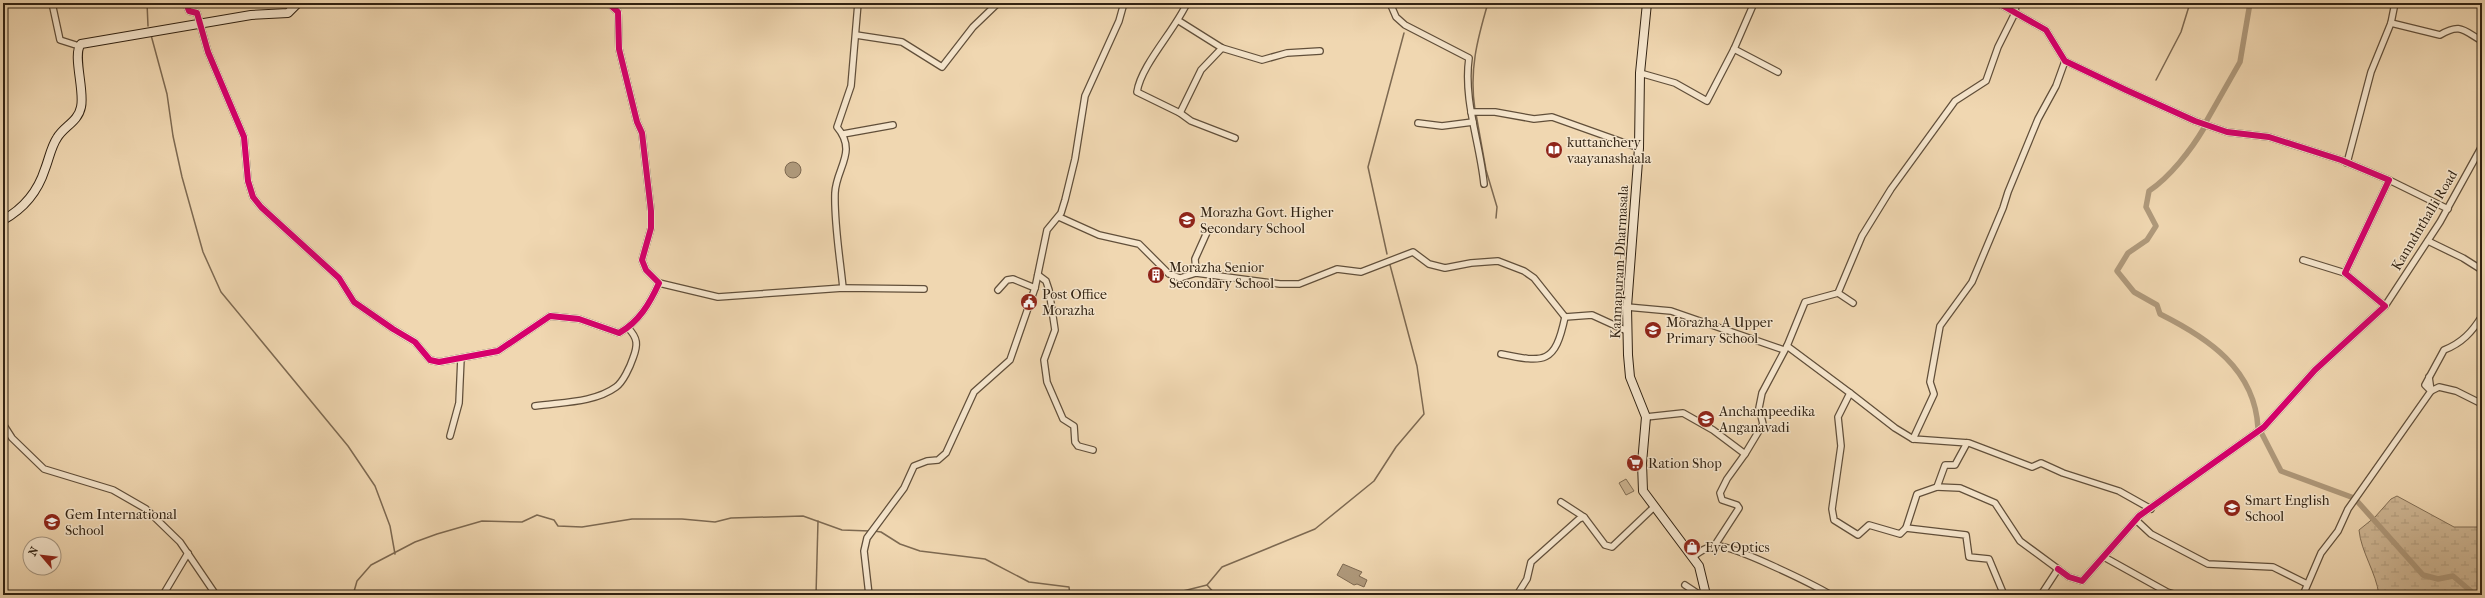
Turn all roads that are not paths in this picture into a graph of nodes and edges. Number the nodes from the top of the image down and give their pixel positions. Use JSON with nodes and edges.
{"nodes":[{"id":1,"x":52,"y":3,"type":"edge"},
{"id":2,"x":186,"y":3,"type":"edge"},
{"id":3,"x":298,"y":3,"type":"edge"},
{"id":4,"x":608,"y":3,"type":"edge"},
{"id":5,"x":858,"y":3,"type":"edge"},
{"id":6,"x":998,"y":3,"type":"edge"},
{"id":7,"x":1124,"y":3,"type":"edge"},
{"id":8,"x":1187,"y":3,"type":"edge"},
{"id":9,"x":1390,"y":3,"type":"edge"},
{"id":10,"x":1646,"y":3,"type":"edge"},
{"id":11,"x":1754,"y":3,"type":"edge"},
{"id":12,"x":1998,"y":3,"type":"edge"},
{"id":13,"x":2016,"y":3,"type":"edge"},
{"id":14,"x":2395,"y":3,"type":"edge"},
{"id":15,"x":2015,"y":13,"type":"junction"},
{"id":16,"x":1179,"y":21,"type":"junction"},
{"id":17,"x":200,"y":23,"type":"junction"},
{"id":18,"x":2391,"y":23,"type":"junction"},
{"id":19,"x":856,"y":35,"type":"junction"},
{"id":20,"x":2482,"y":41,"type":"edge"},
{"id":21,"x":79,"y":46,"type":"junction"},
{"id":22,"x":1222,"y":48,"type":"junction"},
{"id":23,"x":1734,"y":49,"type":"junction"},
{"id":24,"x":1320,"y":51,"type":"dead end"},
{"id":25,"x":2065,"y":61,"type":"junction"},
{"id":26,"x":1778,"y":72,"type":"dead end"},
{"id":27,"x":1640,"y":73,"type":"junction"},
{"id":28,"x":1471,"y":112,"type":"junction"},
{"id":29,"x":1180,"y":113,"type":"junction"},
{"id":30,"x":1474,"y":122,"type":"junction"},
{"id":31,"x":1418,"y":123,"type":"dead end"},
{"id":32,"x":893,"y":125,"type":"dead end"},
{"id":33,"x":843,"y":134,"type":"junction"},
{"id":34,"x":1235,"y":138,"type":"dead end"},
{"id":35,"x":2482,"y":146,"type":"edge"},
{"id":36,"x":1639,"y":148,"type":"junction"},
{"id":37,"x":2347,"y":163,"type":"junction"},
{"id":38,"x":2389,"y":180,"type":"junction"},
{"id":39,"x":1484,"y":184,"type":"dead end"},
{"id":40,"x":2448,"y":209,"type":"junction"},
{"id":41,"x":1059,"y":217,"type":"junction"},
{"id":42,"x":3,"y":220,"type":"edge"},
{"id":43,"x":1208,"y":230,"type":"dead end"},
{"id":44,"x":2428,"y":241,"type":"junction"},
{"id":45,"x":2303,"y":260,"type":"dead end"},
{"id":46,"x":2482,"y":270,"type":"edge"},
{"id":47,"x":1196,"y":273,"type":"junction"},
{"id":48,"x":2345,"y":273,"type":"junction"},
{"id":49,"x":1038,"y":275,"type":"junction"},
{"id":50,"x":659,"y":283,"type":"junction"},
{"id":51,"x":843,"y":288,"type":"junction"},
{"id":52,"x":1035,"y":288,"type":"junction"},
{"id":53,"x":924,"y":289,"type":"dead end"},
{"id":54,"x":998,"y":290,"type":"dead end"},
{"id":55,"x":1838,"y":293,"type":"junction"},
{"id":56,"x":1853,"y":304,"type":"dead end"},
{"id":57,"x":2385,"y":306,"type":"junction"},
{"id":58,"x":1627,"y":307,"type":"junction"},
{"id":59,"x":2482,"y":316,"type":"edge"},
{"id":60,"x":1564,"y":317,"type":"junction"},
{"id":61,"x":628,"y":328,"type":"junction"},
{"id":62,"x":1627,"y":331,"type":"junction"},
{"id":63,"x":1785,"y":348,"type":"junction"},
{"id":64,"x":1501,"y":354,"type":"dead end"},
{"id":65,"x":461,"y":358,"type":"junction"},
{"id":66,"x":2431,"y":391,"type":"junction"},
{"id":67,"x":1850,"y":393,"type":"junction"},
{"id":68,"x":2482,"y":404,"type":"edge"},
{"id":69,"x":535,"y":406,"type":"dead end"},
{"id":70,"x":1646,"y":417,"type":"junction"},
{"id":71,"x":3,"y":424,"type":"edge"},
{"id":72,"x":450,"y":436,"type":"dead end"},
{"id":73,"x":1914,"y":439,"type":"junction"},
{"id":74,"x":1966,"y":442,"type":"junction"},
{"id":75,"x":1093,"y":450,"type":"dead end"},
{"id":76,"x":1746,"y":454,"type":"junction"},
{"id":77,"x":1937,"y":488,"type":"junction"},
{"id":78,"x":1562,"y":502,"type":"dead end"},
{"id":79,"x":1654,"y":507,"type":"junction"},
{"id":80,"x":2150,"y":509,"type":"junction"},
{"id":81,"x":1584,"y":517,"type":"junction"},
{"id":82,"x":2136,"y":520,"type":"junction"},
{"id":83,"x":1906,"y":528,"type":"junction"},
{"id":84,"x":1715,"y":545,"type":"junction"},
{"id":85,"x":188,"y":553,"type":"junction"},
{"id":86,"x":2104,"y":557,"type":"junction"},
{"id":87,"x":1693,"y":558,"type":"junction"},
{"id":88,"x":2058,"y":569,"type":"junction"},
{"id":89,"x":2308,"y":584,"type":"junction"},
{"id":90,"x":1685,"y":585,"type":"dead end"},
{"id":91,"x":163,"y":595,"type":"edge"},
{"id":92,"x":216,"y":595,"type":"edge"},
{"id":93,"x":869,"y":595,"type":"edge"},
{"id":94,"x":1517,"y":595,"type":"edge"},
{"id":95,"x":1700,"y":595,"type":"edge"},
{"id":96,"x":1706,"y":595,"type":"edge"},
{"id":97,"x":1831,"y":595,"type":"edge"},
{"id":98,"x":2004,"y":595,"type":"edge"},
{"id":99,"x":2041,"y":595,"type":"edge"},
{"id":100,"x":2177,"y":595,"type":"edge"},
{"id":101,"x":2302,"y":595,"type":"edge"}],
"edges":[{"from":1,"to":21,"type":"street"},
{"from":2,"to":17,"type":"street"},
{"from":3,"to":17,"type":"main road"},
{"from":4,"to":50,"type":"street"},
{"from":5,"to":19,"type":"street"},
{"from":6,"to":19,"type":"street"},
{"from":7,"to":41,"type":"street"},
{"from":8,"to":16,"type":"street"},
{"from":9,"to":28,"type":"street"},
{"from":10,"to":27,"type":"main road","name":"Kannapuram-Dharmasala"},
{"from":11,"to":23,"type":"street"},
{"from":12,"to":15,"type":"street"},
{"from":13,"to":15,"type":"street"},
{"from":14,"to":18,"type":"street"},
{"from":15,"to":25,"type":"street"},
{"from":15,"to":55,"type":"street"},
{"from":16,"to":22,"type":"street"},
{"from":16,"to":29,"type":"street"},
{"from":17,"to":21,"type":"main road"},
{"from":17,"to":65,"type":"street"},
{"from":18,"to":20,"type":"street"},
{"from":18,"to":37,"type":"street"},
{"from":19,"to":33,"type":"street"},
{"from":21,"to":42,"type":"main road"},
{"from":22,"to":24,"type":"street"},
{"from":22,"to":29,"type":"street"},
{"from":23,"to":26,"type":"street"},
{"from":23,"to":27,"type":"street"},
{"from":25,"to":37,"type":"street"},
{"from":25,"to":73,"type":"street"},
{"from":27,"to":36,"type":"main road","name":"Kannapuram-Dharmasala"},
{"from":28,"to":30,"type":"street"},
{"from":28,"to":36,"type":"street"},
{"from":29,"to":34,"type":"street"},
{"from":30,"to":31,"type":"street"},
{"from":30,"to":39,"type":"street"},
{"from":32,"to":33,"type":"street"},
{"from":33,"to":51,"type":"street"},
{"from":35,"to":40,"type":"street","name":"Kanndnthalli Road"},
{"from":36,"to":58,"type":"main road","name":"Kannapuram-Dharmasala"},
{"from":37,"to":38,"type":"street"},
{"from":38,"to":40,"type":"street"},
{"from":38,"to":48,"type":"street"},
{"from":40,"to":44,"type":"street","name":"Kanndnthalli Road"},
{"from":41,"to":47,"type":"street"},
{"from":41,"to":49,"type":"street"},
{"from":43,"to":47,"type":"street"},
{"from":44,"to":46,"type":"street"},
{"from":44,"to":57,"type":"street","name":"Kanndnthalli Road"},
{"from":45,"to":48,"type":"street"},
{"from":47,"to":60,"type":"street"},
{"from":48,"to":57,"type":"street"},
{"from":49,"to":52,"type":"street"},
{"from":49,"to":75,"type":"street"},
{"from":50,"to":51,"type":"street"},
{"from":50,"to":61,"type":"street"},
{"from":51,"to":53,"type":"street"},
{"from":52,"to":54,"type":"street"},
{"from":52,"to":93,"type":"street"},
{"from":55,"to":56,"type":"street"},
{"from":55,"to":63,"type":"street"},
{"from":57,"to":80,"type":"street","name":"Kanndnthalli Road"},
{"from":58,"to":62,"type":"main road","name":"Kannapuram-Dharmasala"},
{"from":58,"to":63,"type":"street"},
{"from":59,"to":66,"type":"street"},
{"from":60,"to":62,"type":"street"},
{"from":60,"to":64,"type":"street"},
{"from":61,"to":65,"type":"street"},
{"from":61,"to":69,"type":"street"},
{"from":62,"to":70,"type":"main road","name":"Kannapuram-Dharmasala"},
{"from":63,"to":67,"type":"street"},
{"from":63,"to":76,"type":"street"},
{"from":65,"to":72,"type":"street"},
{"from":66,"to":68,"type":"street"},
{"from":66,"to":89,"type":"street"},
{"from":67,"to":73,"type":"street"},
{"from":67,"to":83,"type":"street"},
{"from":70,"to":76,"type":"street"},
{"from":70,"to":79,"type":"main road","name":"Kannapuram-Dharmasala"},
{"from":71,"to":85,"type":"street"},
{"from":73,"to":74,"type":"street"},
{"from":74,"to":77,"type":"street"},
{"from":74,"to":80,"type":"street"},
{"from":76,"to":84,"type":"street"},
{"from":77,"to":83,"type":"street"},
{"from":77,"to":88,"type":"street"},
{"from":78,"to":81,"type":"street"},
{"from":79,"to":81,"type":"street"},
{"from":79,"to":87,"type":"main road","name":"Kannapuram-Dharmasala"},
{"from":80,"to":82,"type":"street","name":"Kanndnthalli Road"},
{"from":81,"to":94,"type":"street"},
{"from":82,"to":86,"type":"street","name":"Kanndnthalli Road"},
{"from":82,"to":89,"type":"street"},
{"from":83,"to":98,"type":"street"},
{"from":84,"to":87,"type":"street"},
{"from":84,"to":97,"type":"street"},
{"from":85,"to":91,"type":"street"},
{"from":85,"to":92,"type":"street"},
{"from":86,"to":88,"type":"street","name":"Kanndnthalli Road"},
{"from":86,"to":100,"type":"street"},
{"from":87,"to":96,"type":"main road","name":"Kannapuram-Dharmasala"},
{"from":88,"to":99,"type":"street"},
{"from":89,"to":101,"type":"street"},
{"from":90,"to":95,"type":"street"}]}
